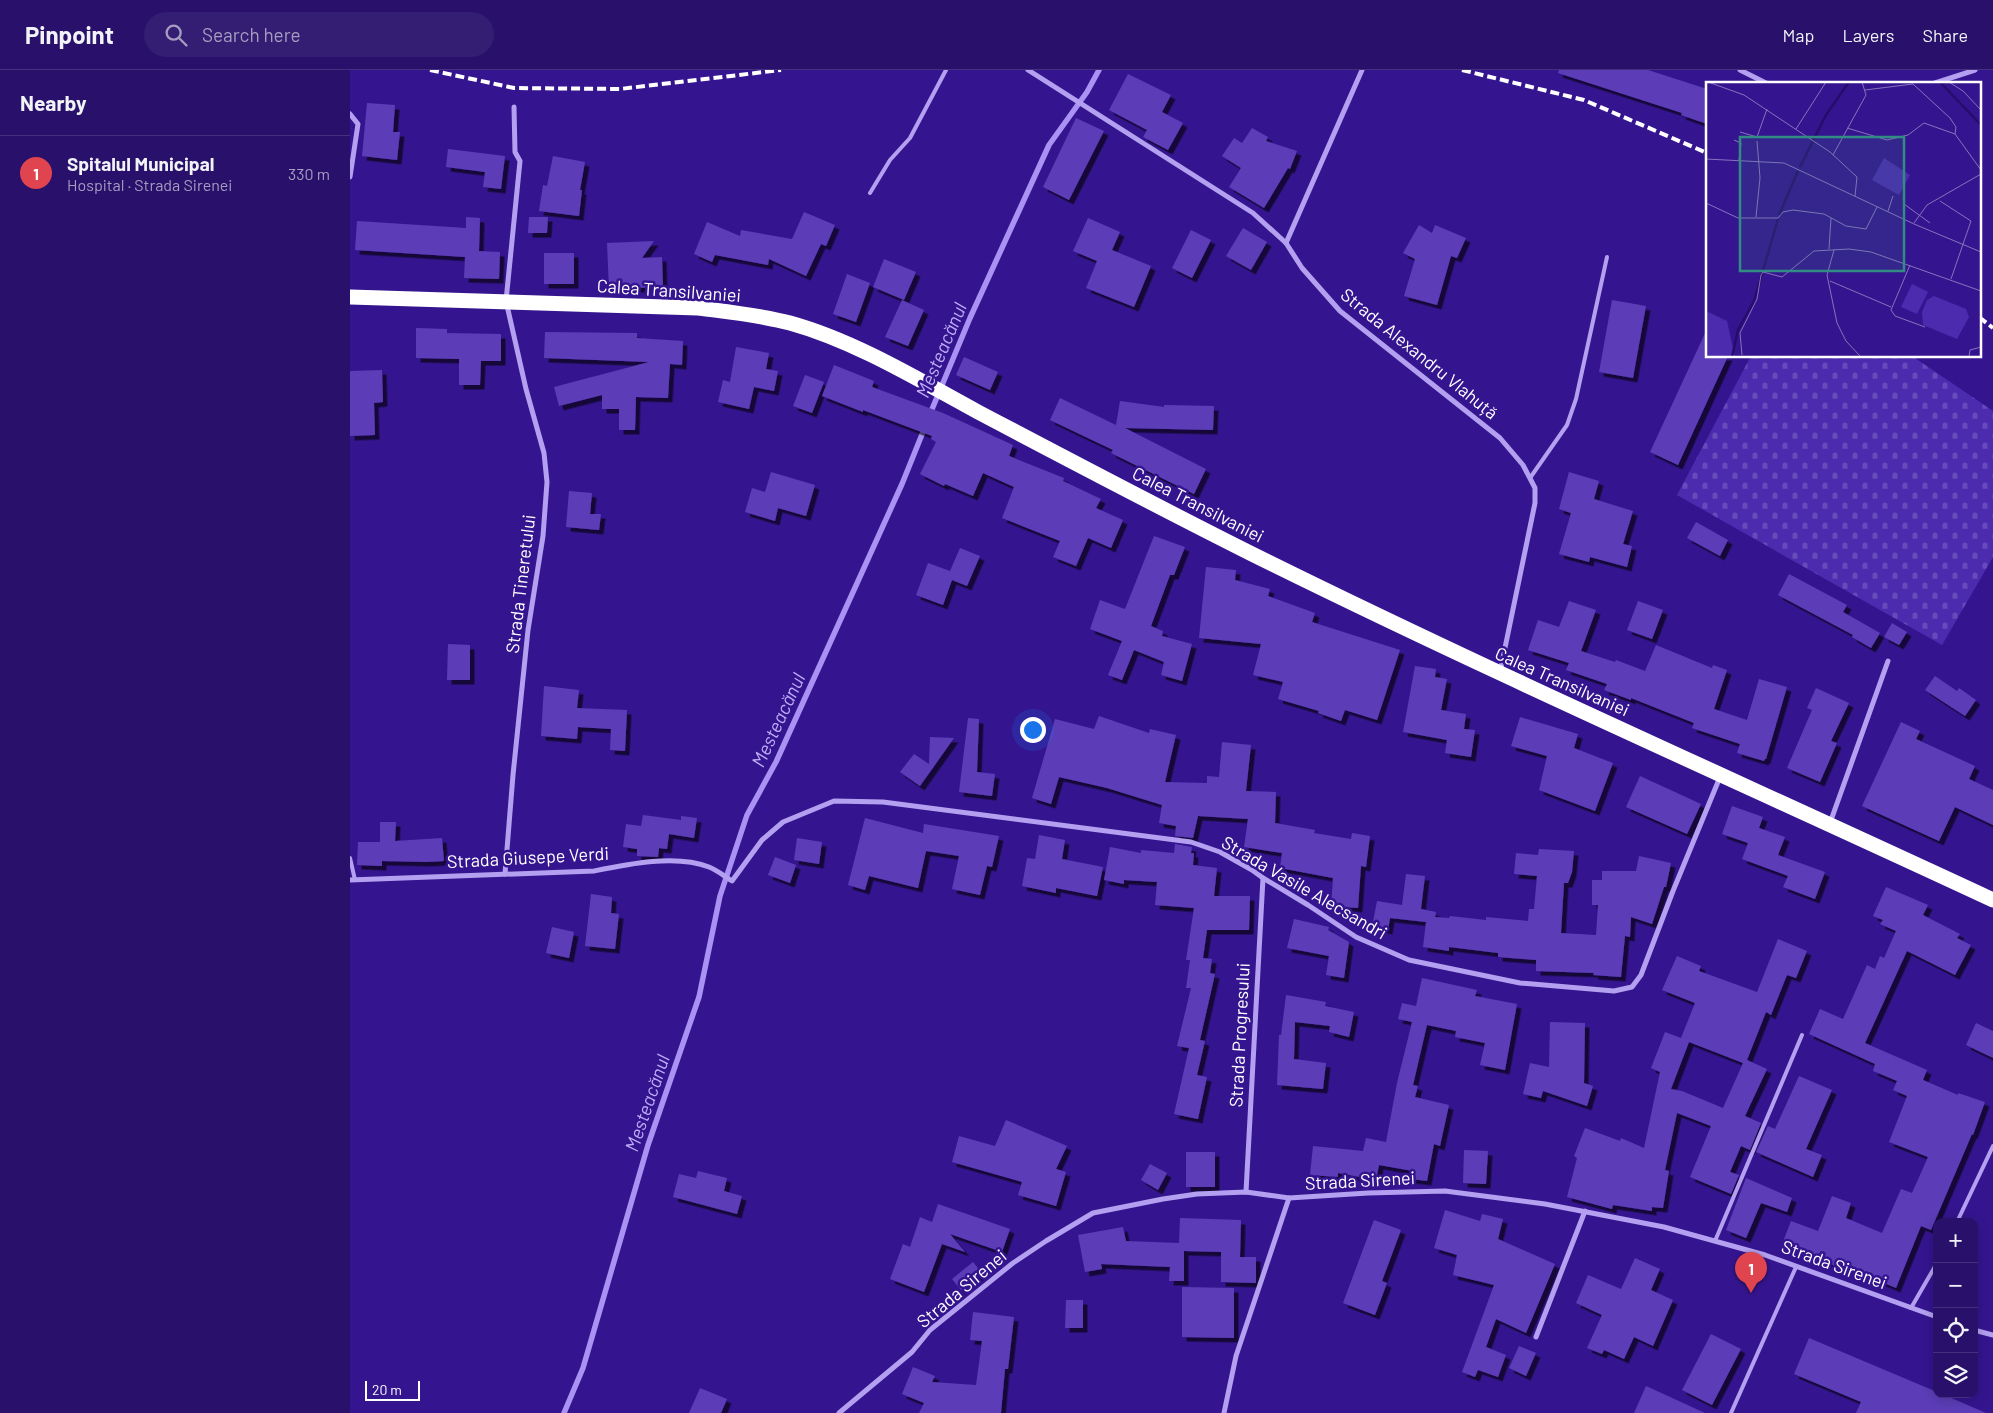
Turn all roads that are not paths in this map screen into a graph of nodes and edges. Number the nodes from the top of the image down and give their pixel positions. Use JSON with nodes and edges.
{"nodes":[{"id":1,"x":946,"y":70,"type":"edge"},
{"id":2,"x":1028,"y":70,"type":"edge"},
{"id":3,"x":1362,"y":70,"type":"edge"},
{"id":4,"x":1740,"y":70,"type":"edge"},
{"id":5,"x":1975,"y":70,"type":"edge"},
{"id":6,"x":1764,"y":82,"type":"edge"},
{"id":7,"x":1938,"y":82,"type":"edge"},
{"id":8,"x":514,"y":107,"type":"dead end"},
{"id":9,"x":350,"y":114,"type":"edge"},
{"id":10,"x":350,"y":177,"type":"edge"},
{"id":11,"x":870,"y":193,"type":"dead end"},
{"id":12,"x":1286,"y":243,"type":"junction"},
{"id":13,"x":1607,"y":256,"type":"dead end"},
{"id":14,"x":350,"y":297,"type":"edge"},
{"id":15,"x":506,"y":301,"type":"junction"},
{"id":16,"x":1530,"y":478,"type":"junction"},
{"id":17,"x":1888,"y":661,"type":"dead end"},
{"id":18,"x":1500,"y":674,"type":"junction"},
{"id":19,"x":1721,"y":774,"type":"junction"},
{"id":20,"x":1830,"y":824,"type":"junction"},
{"id":21,"x":350,"y":858,"type":"edge"},
{"id":22,"x":505,"y":874,"type":"junction"},
{"id":23,"x":1263,"y":878,"type":"junction"},
{"id":24,"x":353,"y":880,"type":"edge"},
{"id":25,"x":732,"y":881,"type":"joint"},
{"id":26,"x":1993,"y":900,"type":"edge"},
{"id":27,"x":1802,"y":1036,"type":"dead end"},
{"id":28,"x":1993,"y":1146,"type":"edge"},
{"id":29,"x":1246,"y":1192,"type":"junction"},
{"id":30,"x":1289,"y":1198,"type":"junction"},
{"id":31,"x":1585,"y":1212,"type":"junction"},
{"id":32,"x":1959,"y":1218,"type":"edge"},
{"id":33,"x":1714,"y":1241,"type":"junction"},
{"id":34,"x":1796,"y":1267,"type":"junction"},
{"id":35,"x":1933,"y":1270,"type":"edge"},
{"id":36,"x":1911,"y":1308,"type":"junction"},
{"id":37,"x":1933,"y":1316,"type":"edge"},
{"id":38,"x":1978,"y":1331,"type":"edge"},
{"id":39,"x":1993,"y":1335,"type":"edge"},
{"id":40,"x":1536,"y":1337,"type":"dead end"},
{"id":41,"x":839,"y":1413,"type":"edge"},
{"id":42,"x":1224,"y":1413,"type":"edge"},
{"id":43,"x":1731,"y":1413,"type":"edge"}],
"edges":[{"from":1,"to":11,"type":"lane"},
{"from":2,"to":12,"type":"street","name":"Strada Alexandru Vlahuță"},
{"from":3,"to":12,"type":"street"},
{"from":4,"to":6,"type":"street"},
{"from":5,"to":7,"type":"street"},
{"from":8,"to":15,"type":"street","name":"Strada Tineretului"},
{"from":9,"to":10,"type":"street"},
{"from":12,"to":16,"type":"street","name":"Strada Alexandru Vlahuță"},
{"from":13,"to":16,"type":"lane"},
{"from":14,"to":15,"type":"highway","name":"Calea Transilvaniei"},
{"from":15,"to":18,"type":"highway","name":"Calea Transilvaniei"},
{"from":15,"to":22,"type":"street","name":"Strada Tineretului"},
{"from":16,"to":18,"type":"street","name":"Strada Alexandru Vlahuță"},
{"from":17,"to":20,"type":"street"},
{"from":18,"to":19,"type":"highway","name":"Calea Transilvaniei"},
{"from":19,"to":20,"type":"highway","name":"Calea Transilvaniei"},
{"from":19,"to":23,"type":"street","name":"Strada Vasile Alecsandri"},
{"from":20,"to":26,"type":"highway","name":"Calea Transilvaniei"},
{"from":21,"to":24,"type":"lane"},
{"from":22,"to":24,"type":"street","name":"Strada Giusepe Verdi"},
{"from":22,"to":25,"type":"street","name":"Strada Giusepe Verdi"},
{"from":23,"to":25,"type":"street","name":"Strada Vasile Alecsandri"},
{"from":23,"to":29,"type":"street","name":"Strada Progresului"},
{"from":27,"to":33,"type":"lane"},
{"from":28,"to":32,"type":"lane"},
{"from":29,"to":30,"type":"street","name":"Strada Sirenei"},
{"from":29,"to":41,"type":"street","name":"Strada Sirenei"},
{"from":30,"to":31,"type":"street","name":"Strada Sirenei"},
{"from":30,"to":42,"type":"street"},
{"from":31,"to":33,"type":"street","name":"Strada Sirenei"},
{"from":31,"to":40,"type":"street"},
{"from":33,"to":34,"type":"street","name":"Strada Sirenei"},
{"from":34,"to":36,"type":"street","name":"Strada Sirenei"},
{"from":34,"to":43,"type":"lane"},
{"from":35,"to":36,"type":"lane"},
{"from":36,"to":37,"type":"street","name":"Strada Sirenei"},
{"from":38,"to":39,"type":"street"}]}
